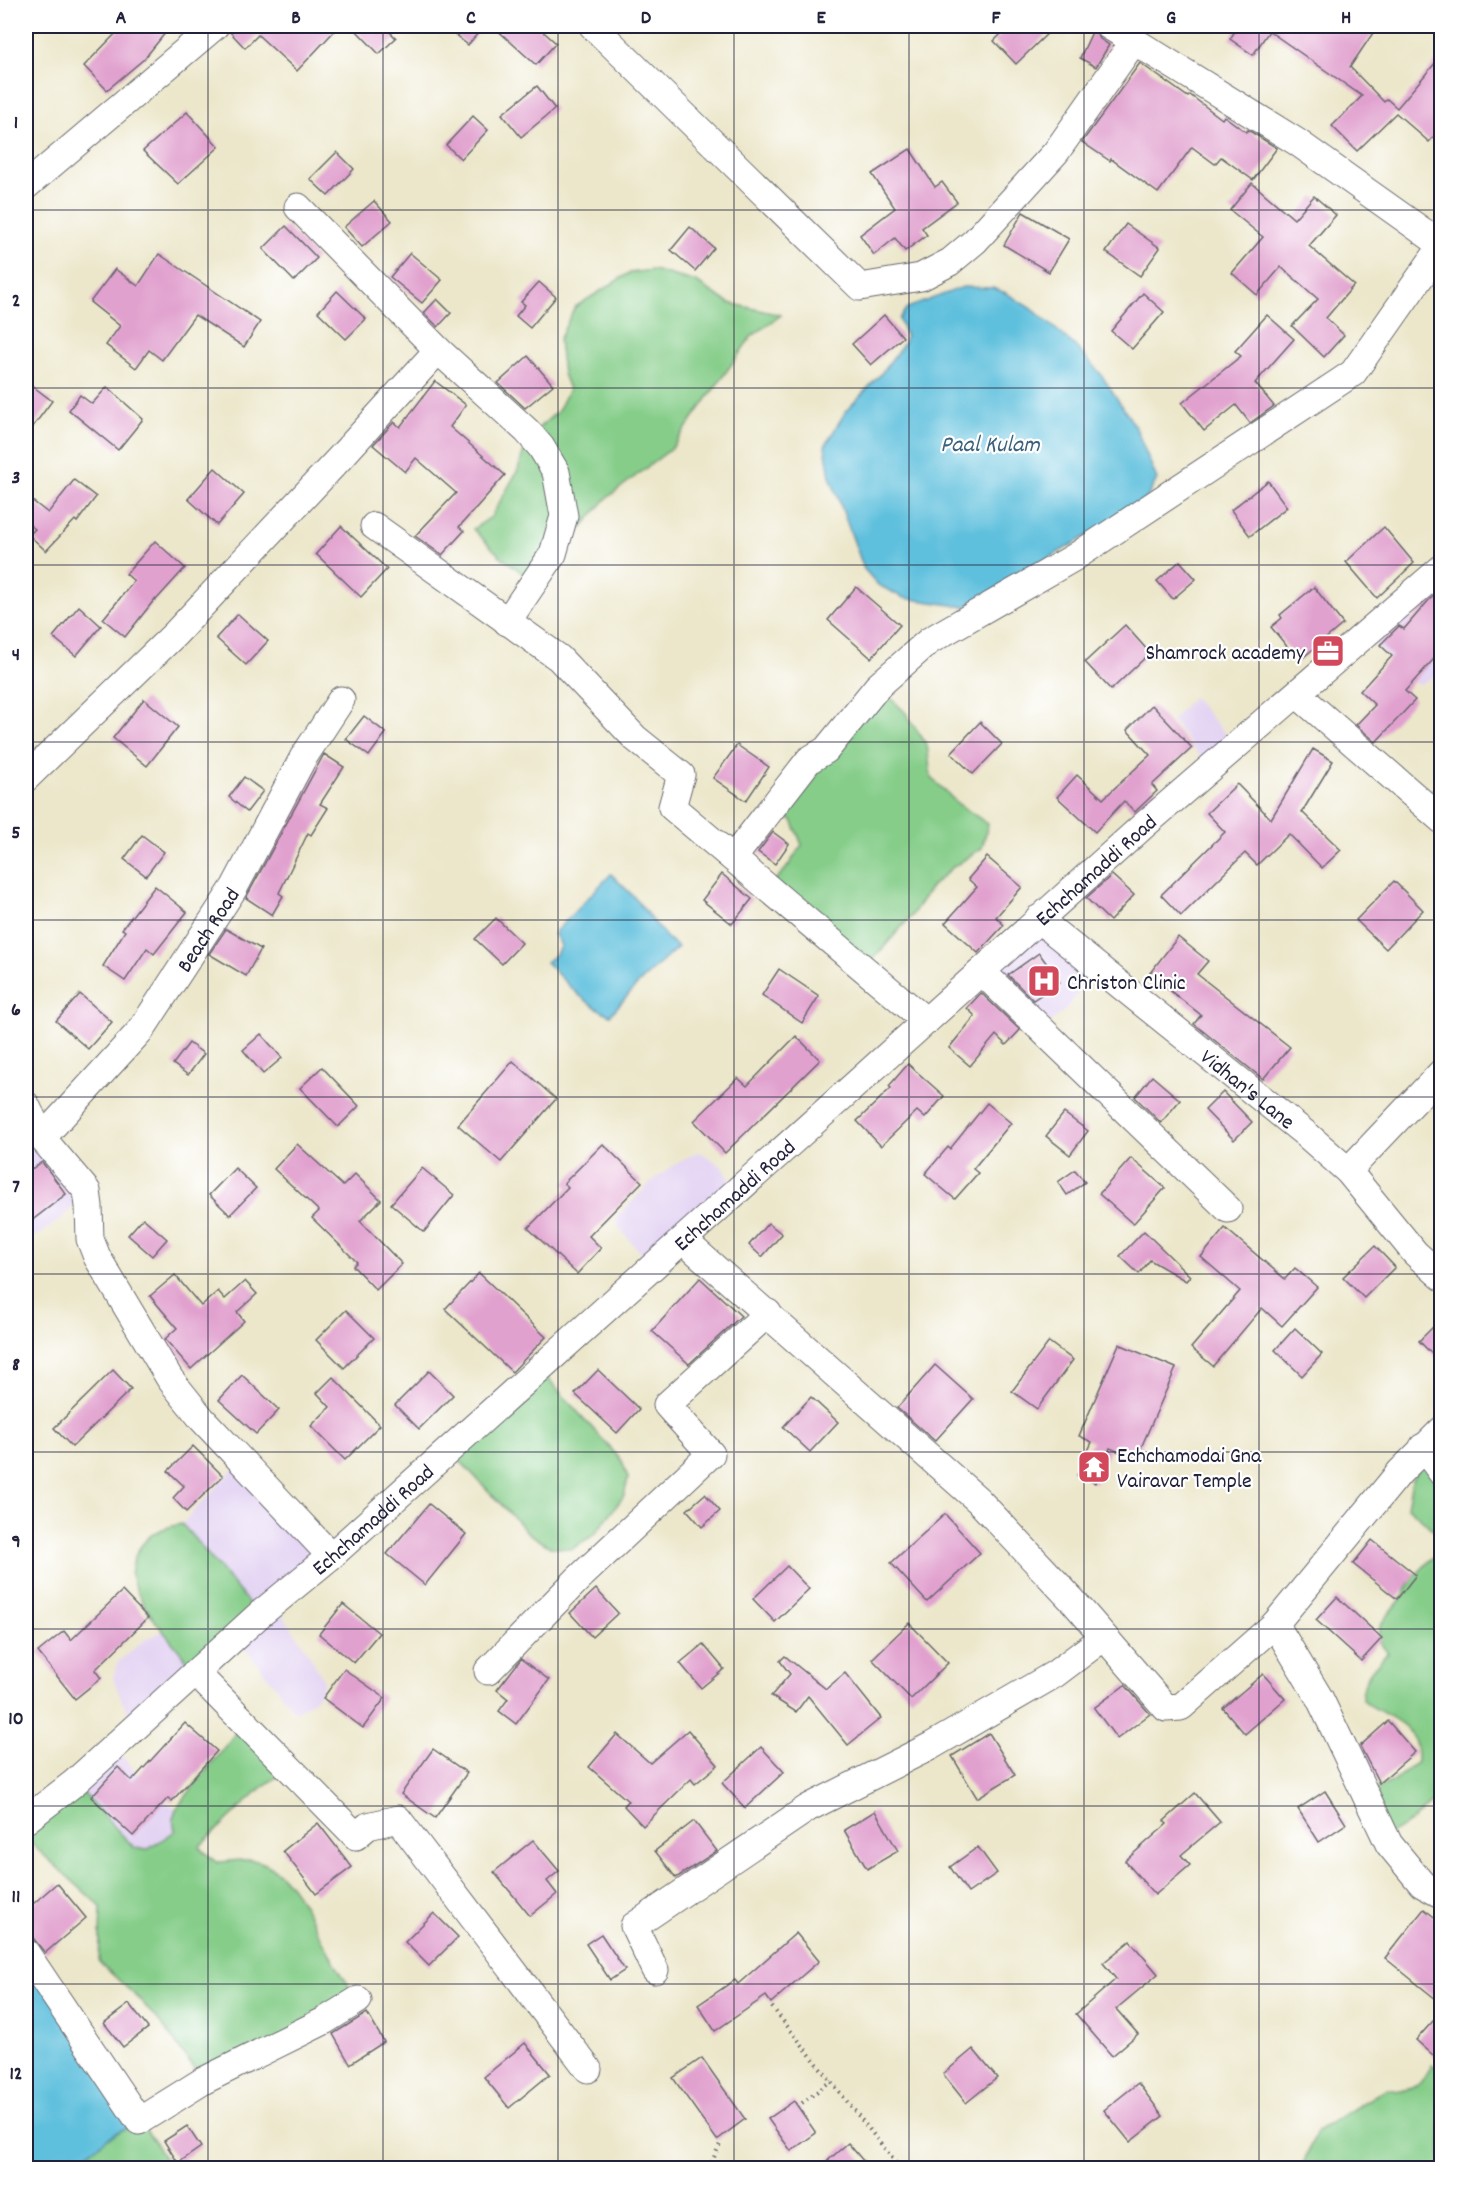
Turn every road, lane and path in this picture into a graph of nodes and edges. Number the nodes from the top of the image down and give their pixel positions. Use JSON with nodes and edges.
{"nodes":[{"id":1,"x":215,"y":26,"type":"edge"},
{"id":2,"x":593,"y":26,"type":"edge"},
{"id":3,"x":1109,"y":26,"type":"edge"},
{"id":4,"x":1134,"y":41,"type":"junction"},
{"id":5,"x":26,"y":186,"type":"edge"},
{"id":6,"x":298,"y":207,"type":"dead end"},
{"id":7,"x":1442,"y":245,"type":"edge"},
{"id":8,"x":438,"y":350,"type":"junction"},
{"id":9,"x":374,"y":526,"type":"dead end"},
{"id":10,"x":1442,"y":568,"type":"edge"},
{"id":11,"x":507,"y":622,"type":"junction"},
{"id":12,"x":1297,"y":694,"type":"junction"},
{"id":13,"x":341,"y":700,"type":"dead end"},
{"id":14,"x":26,"y":778,"type":"edge"},
{"id":15,"x":1442,"y":820,"type":"edge"},
{"id":16,"x":733,"y":858,"type":"junction"},
{"id":17,"x":1038,"y":919,"type":"junction"},
{"id":18,"x":982,"y":972,"type":"junction"},
{"id":19,"x":926,"y":1021,"type":"junction"},
{"id":20,"x":1442,"y":1071,"type":"edge"},
{"id":21,"x":26,"y":1105,"type":"edge"},
{"id":22,"x":42,"y":1138,"type":"junction"},
{"id":23,"x":1348,"y":1171,"type":"junction"},
{"id":24,"x":1228,"y":1209,"type":"dead end"},
{"id":25,"x":683,"y":1240,"type":"junction"},
{"id":26,"x":1442,"y":1277,"type":"edge"},
{"id":27,"x":768,"y":1313,"type":"junction"},
{"id":28,"x":1432,"y":1439,"type":"edge"},
{"id":29,"x":1442,"y":1473,"type":"edge"},
{"id":30,"x":331,"y":1556,"type":"junction"},
{"id":31,"x":1275,"y":1624,"type":"junction"},
{"id":32,"x":1104,"y":1637,"type":"junction"},
{"id":33,"x":488,"y":1671,"type":"dead end"},
{"id":34,"x":196,"y":1674,"type":"junction"},
{"id":35,"x":26,"y":1820,"type":"edge"},
{"id":36,"x":1442,"y":1895,"type":"edge"},
{"id":37,"x":26,"y":1953,"type":"edge"},
{"id":38,"x":656,"y":1970,"type":"dead end"},
{"id":39,"x":358,"y":2000,"type":"dead end"},
{"id":40,"x":772,"y":2007,"type":"dead end"},
{"id":41,"x":588,"y":2069,"type":"dead end"},
{"id":42,"x":831,"y":2081,"type":"junction"},
{"id":43,"x":802,"y":2103,"type":"dead end"},
{"id":44,"x":720,"y":2144,"type":"dead end"},
{"id":45,"x":710,"y":2169,"type":"edge"},
{"id":46,"x":900,"y":2169,"type":"edge"}],
"edges":[{"from":1,"to":5,"type":"street"},
{"from":2,"to":4,"type":"street"},
{"from":3,"to":4,"type":"street"},
{"from":4,"to":7,"type":"street"},
{"from":6,"to":8,"type":"street"},
{"from":7,"to":16,"type":"street"},
{"from":8,"to":11,"type":"street"},
{"from":8,"to":14,"type":"street"},
{"from":9,"to":11,"type":"street"},
{"from":10,"to":12,"type":"street","name":"Echchamaddi Road"},
{"from":11,"to":16,"type":"street"},
{"from":12,"to":15,"type":"street"},
{"from":12,"to":17,"type":"street","name":"Echchamaddi Road"},
{"from":13,"to":22,"type":"street","name":"Beach Road"},
{"from":16,"to":19,"type":"street"},
{"from":17,"to":18,"type":"street","name":"Echchamaddi Road"},
{"from":17,"to":23,"type":"street","name":"Vidhan's Lane"},
{"from":18,"to":19,"type":"street","name":"Echchamaddi Road"},
{"from":18,"to":24,"type":"street"},
{"from":19,"to":25,"type":"street","name":"Echchamaddi Road"},
{"from":20,"to":23,"type":"street"},
{"from":21,"to":22,"type":"street"},
{"from":22,"to":30,"type":"street"},
{"from":23,"to":26,"type":"street","name":"Vidhan's Lane"},
{"from":25,"to":27,"type":"street"},
{"from":25,"to":30,"type":"street","name":"Echchamaddi Road"},
{"from":27,"to":32,"type":"street"},
{"from":27,"to":33,"type":"street"},
{"from":28,"to":29,"type":"street"},
{"from":28,"to":31,"type":"street"},
{"from":30,"to":34,"type":"street","name":"Echchamaddi Road"},
{"from":31,"to":32,"type":"street"},
{"from":31,"to":36,"type":"street"},
{"from":32,"to":38,"type":"street"},
{"from":34,"to":35,"type":"street","name":"Echchamaddi Road"},
{"from":34,"to":41,"type":"street"},
{"from":37,"to":39,"type":"street"},
{"from":40,"to":42,"type":"path"},
{"from":42,"to":43,"type":"path"},
{"from":42,"to":46,"type":"path"},
{"from":44,"to":45,"type":"path"}]}
